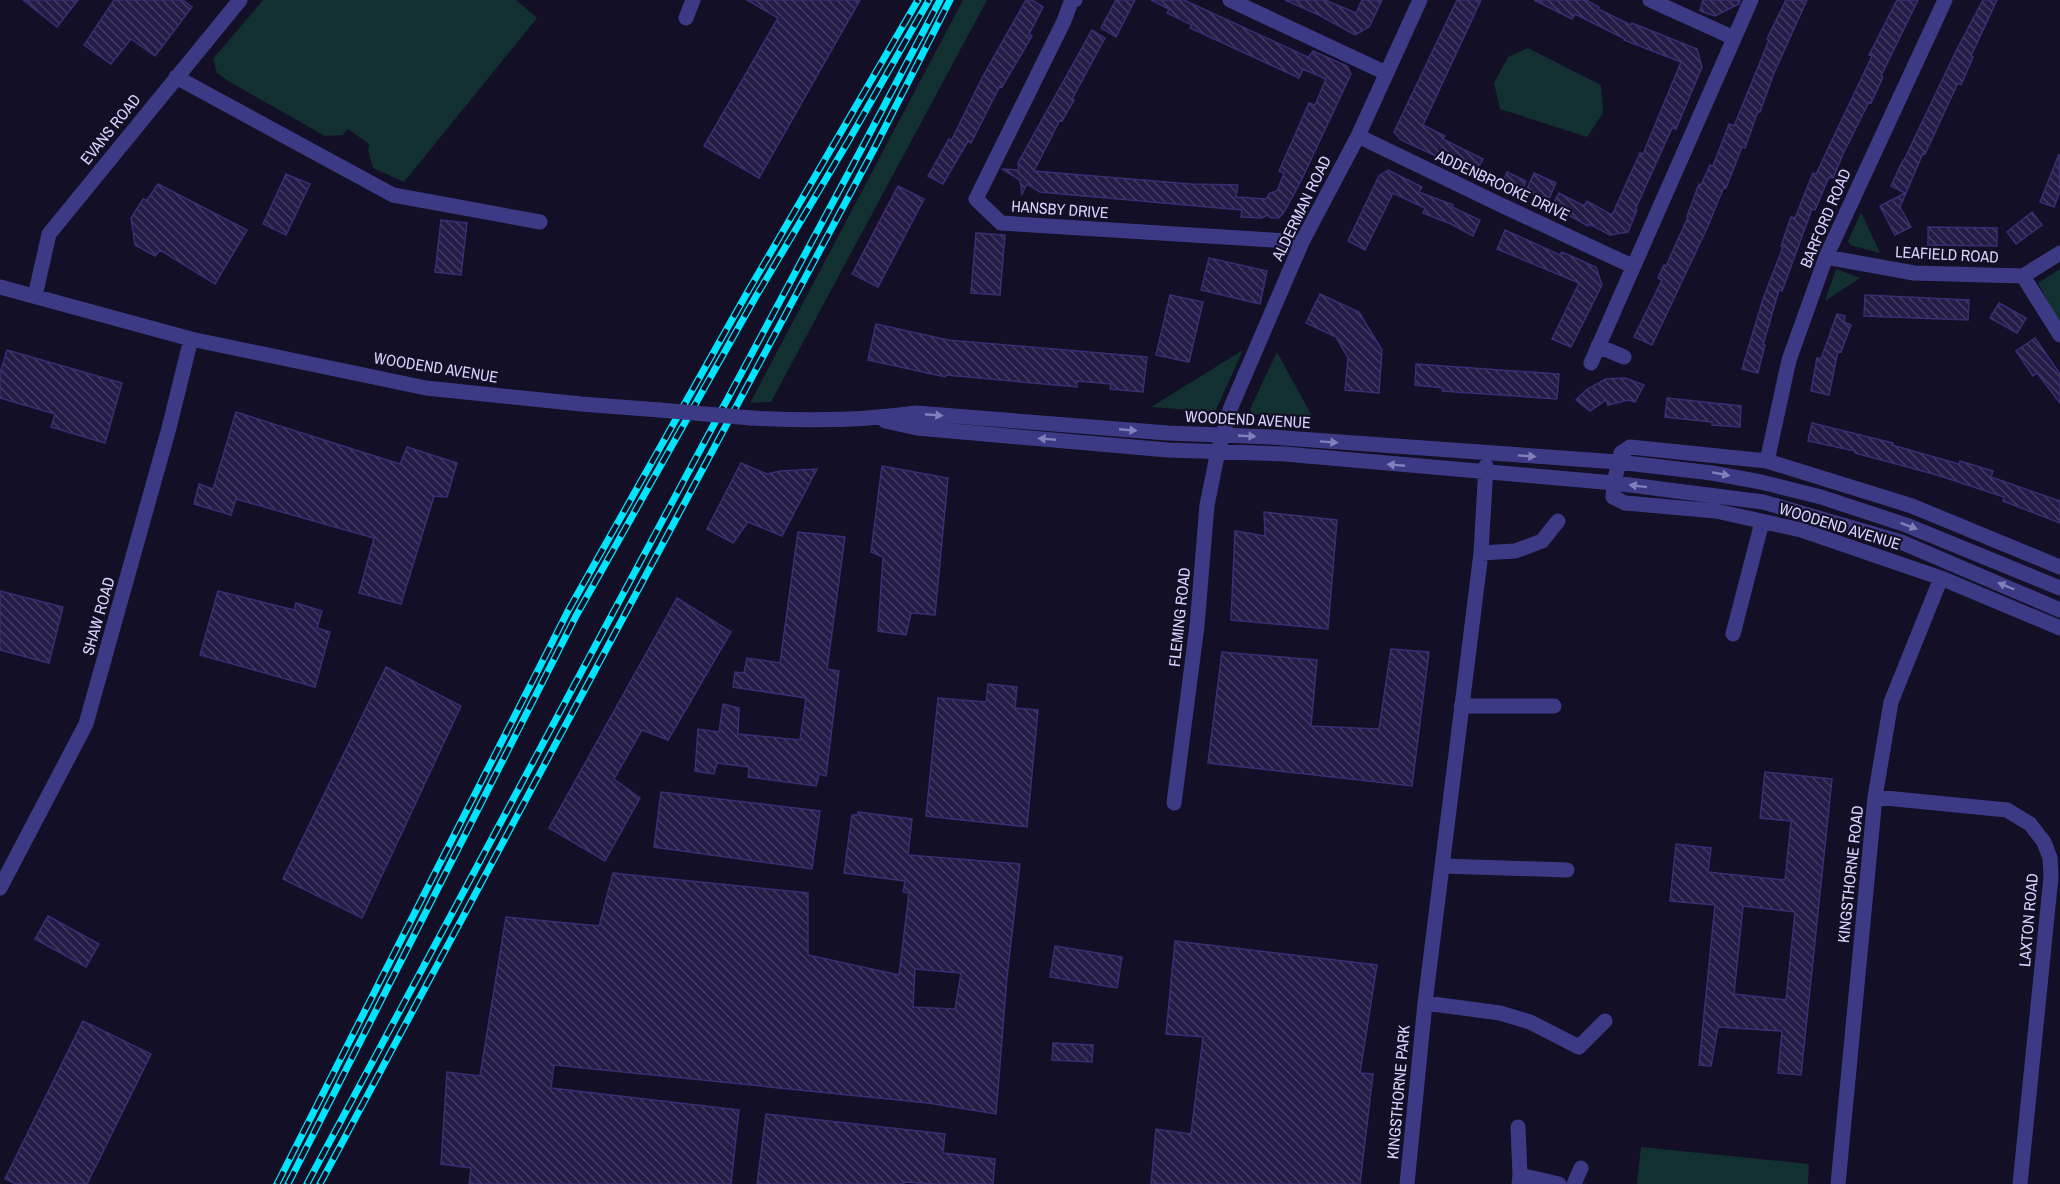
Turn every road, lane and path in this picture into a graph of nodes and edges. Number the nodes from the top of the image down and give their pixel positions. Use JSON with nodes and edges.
{"nodes":[{"id":1,"x":240,"y":0,"type":"edge"},
{"id":2,"x":693,"y":0,"type":"edge"},
{"id":3,"x":1075,"y":0,"type":"edge"},
{"id":4,"x":1230,"y":0,"type":"edge"},
{"id":5,"x":1420,"y":0,"type":"edge"},
{"id":6,"x":1650,"y":0,"type":"edge"},
{"id":7,"x":1751,"y":0,"type":"edge"},
{"id":8,"x":1945,"y":0,"type":"edge"},
{"id":9,"x":686,"y":18,"type":"dead end"},
{"id":10,"x":1734,"y":38,"type":"junction"},
{"id":11,"x":1386,"y":73,"type":"junction"},
{"id":12,"x":176,"y":77,"type":"junction"},
{"id":13,"x":1358,"y":136,"type":"junction"},
{"id":14,"x":540,"y":222,"type":"dead end"},
{"id":15,"x":1302,"y":242,"type":"junction"},
{"id":16,"x":2060,"y":253,"type":"edge"},
{"id":17,"x":1826,"y":257,"type":"junction"},
{"id":18,"x":1632,"y":266,"type":"junction"},
{"id":19,"x":2023,"y":276,"type":"junction"},
{"id":20,"x":0,"y":287,"type":"edge"},
{"id":21,"x":35,"y":296,"type":"junction"},
{"id":22,"x":2060,"y":335,"type":"edge"},
{"id":23,"x":191,"y":339,"type":"junction"},
{"id":24,"x":1598,"y":346,"type":"junction"},
{"id":25,"x":1624,"y":357,"type":"dead end"},
{"id":26,"x":1591,"y":363,"type":"dead end"},
{"id":27,"x":876,"y":419,"type":"junction"},
{"id":28,"x":1222,"y":435,"type":"junction"},
{"id":29,"x":1218,"y":451,"type":"junction"},
{"id":30,"x":1488,"y":454,"type":"junction"},
{"id":31,"x":1767,"y":461,"type":"junction"},
{"id":32,"x":1618,"y":462,"type":"junction"},
{"id":33,"x":1485,"y":473,"type":"junction"},
{"id":34,"x":1614,"y":483,"type":"junction"},
{"id":35,"x":1558,"y":521,"type":"dead end"},
{"id":36,"x":1762,"y":522,"type":"junction"},
{"id":37,"x":1481,"y":554,"type":"junction"},
{"id":38,"x":2060,"y":567,"type":"edge"},
{"id":39,"x":1941,"y":578,"type":"junction"},
{"id":40,"x":2060,"y":588,"type":"edge"},
{"id":41,"x":2060,"y":610,"type":"edge"},
{"id":42,"x":2060,"y":628,"type":"edge"},
{"id":43,"x":1733,"y":634,"type":"dead end"},
{"id":44,"x":1461,"y":706,"type":"junction"},
{"id":45,"x":1554,"y":706,"type":"dead end"},
{"id":46,"x":1875,"y":797,"type":"junction"},
{"id":47,"x":1174,"y":803,"type":"dead end"},
{"id":48,"x":1443,"y":866,"type":"junction"},
{"id":49,"x":1567,"y":870,"type":"dead end"},
{"id":50,"x":0,"y":888,"type":"edge"},
{"id":51,"x":1425,"y":1003,"type":"junction"},
{"id":52,"x":1605,"y":1021,"type":"dead end"},
{"id":53,"x":1518,"y":1127,"type":"dead end"},
{"id":54,"x":1581,"y":1168,"type":"dead end"},
{"id":55,"x":1520,"y":1180,"type":"edge"},
{"id":56,"x":1407,"y":1184,"type":"edge"},
{"id":57,"x":1559,"y":1184,"type":"edge"},
{"id":58,"x":1574,"y":1184,"type":"edge"},
{"id":59,"x":1838,"y":1184,"type":"edge"},
{"id":60,"x":2020,"y":1184,"type":"edge"}],
"edges":[{"from":1,"to":12,"type":"street","name":"EVANS ROAD"},
{"from":2,"to":9,"type":"street"},
{"from":3,"to":15,"type":"street","name":"HANSBY DRIVE"},
{"from":4,"to":11,"type":"street"},
{"from":5,"to":11,"type":"street","name":"ALDERMAN ROAD"},
{"from":6,"to":10,"type":"street"},
{"from":7,"to":10,"type":"street"},
{"from":8,"to":17,"type":"street","name":"BARFORD ROAD"},
{"from":10,"to":18,"type":"street"},
{"from":11,"to":13,"type":"street","name":"ALDERMAN ROAD"},
{"from":12,"to":14,"type":"street"},
{"from":12,"to":21,"type":"street","name":"EVANS ROAD"},
{"from":13,"to":15,"type":"street","name":"ALDERMAN ROAD"},
{"from":13,"to":18,"type":"street","name":"ADDENBROOKE DRIVE"},
{"from":15,"to":28,"type":"street","name":"ALDERMAN ROAD"},
{"from":16,"to":19,"type":"street"},
{"from":17,"to":19,"type":"street","name":"LEAFIELD ROAD"},
{"from":17,"to":31,"type":"street","name":"BARFORD ROAD"},
{"from":18,"to":24,"type":"street"},
{"from":19,"to":22,"type":"street"},
{"from":20,"to":21,"type":"street","name":"WOODEND AVENUE"},
{"from":21,"to":23,"type":"street","name":"WOODEND AVENUE"},
{"from":23,"to":27,"type":"street","name":"WOODEND AVENUE","bridge":true},
{"from":23,"to":50,"type":"street","name":"SHAW ROAD"},
{"from":24,"to":25,"type":"street"},
{"from":24,"to":26,"type":"street"},
{"from":27,"to":28,"type":"street","name":"WOODEND AVENUE","one_way":true},
{"from":29,"to":27,"type":"street","name":"WOODEND AVENUE","one_way":true},
{"from":28,"to":29,"type":"street","name":"FLEMING ROAD"},
{"from":28,"to":30,"type":"street","name":"WOODEND AVENUE","one_way":true},
{"from":33,"to":29,"type":"street","name":"WOODEND AVENUE","one_way":true},
{"from":29,"to":47,"type":"street","name":"FLEMING ROAD"},
{"from":30,"to":32,"type":"street","name":"WOODEND AVENUE","one_way":true},
{"from":30,"to":33,"type":"street","name":"KINGSTHORNE PARK"},
{"from":31,"to":32,"type":"street"},
{"from":31,"to":38,"type":"street"},
{"from":32,"to":34,"type":"street"},
{"from":32,"to":40,"type":"street","name":"WOODEND AVENUE","one_way":true},
{"from":33,"to":34,"type":"street","name":"WOODEND AVENUE"},
{"from":33,"to":37,"type":"street","name":"KINGSTHORNE PARK"},
{"from":34,"to":36,"type":"street","name":"WOODEND AVENUE"},
{"from":41,"to":34,"type":"street","name":"WOODEND AVENUE","one_way":true},
{"from":35,"to":37,"type":"street"},
{"from":36,"to":39,"type":"street","name":"WOODEND AVENUE"},
{"from":36,"to":43,"type":"street"},
{"from":37,"to":44,"type":"street","name":"KINGSTHORNE PARK"},
{"from":39,"to":42,"type":"street","name":"WOODEND AVENUE"},
{"from":39,"to":46,"type":"street","name":"KINGSTHORNE ROAD"},
{"from":44,"to":45,"type":"street"},
{"from":44,"to":48,"type":"street","name":"KINGSTHORNE PARK"},
{"from":46,"to":59,"type":"street","name":"KINGSTHORNE ROAD"},
{"from":46,"to":60,"type":"street","name":"LAXTON ROAD"},
{"from":48,"to":49,"type":"street"},
{"from":48,"to":51,"type":"street","name":"KINGSTHORNE PARK"},
{"from":51,"to":52,"type":"street"},
{"from":51,"to":56,"type":"street","name":"KINGSTHORNE PARK"},
{"from":53,"to":55,"type":"street"},
{"from":54,"to":58,"type":"street"},
{"from":55,"to":57,"type":"street"}]}
